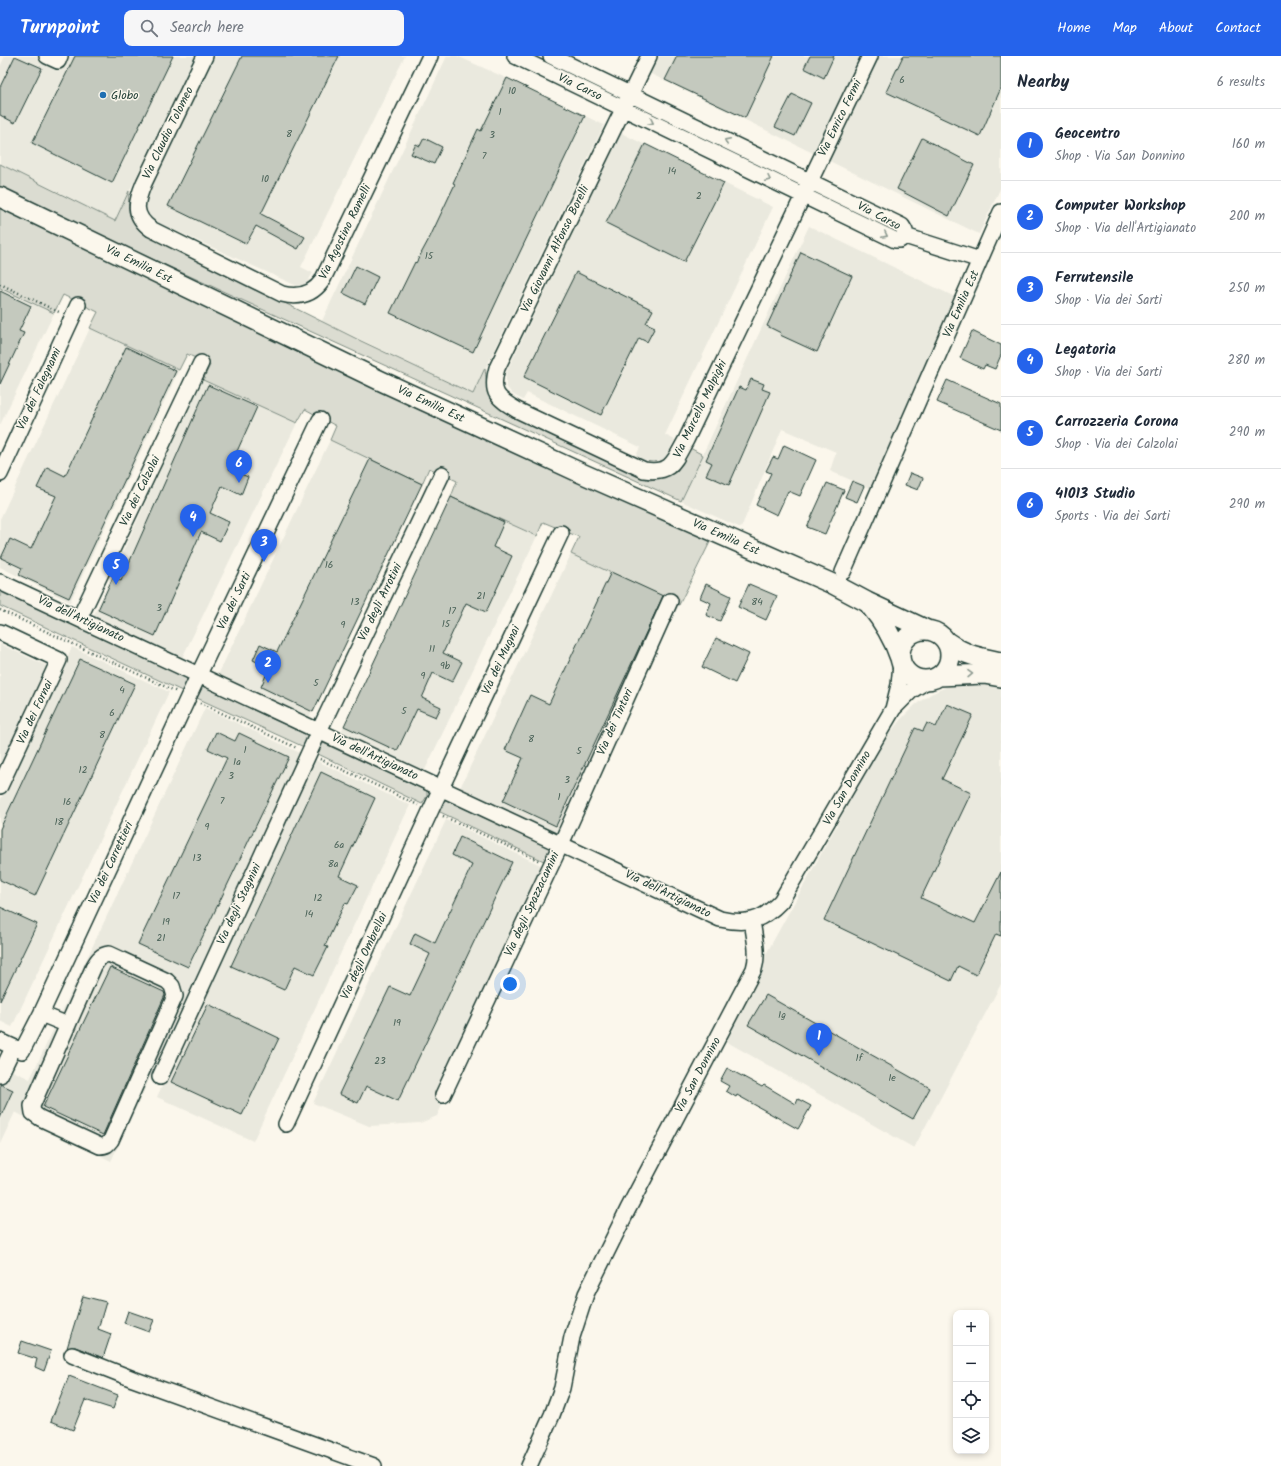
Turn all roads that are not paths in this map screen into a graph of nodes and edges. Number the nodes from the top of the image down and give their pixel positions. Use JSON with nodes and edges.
{"nodes":[{"id":1,"x":47,"y":56,"type":"edge"},
{"id":2,"x":60,"y":56,"type":"edge"},
{"id":3,"x":205,"y":56,"type":"edge"},
{"id":4,"x":430,"y":56,"type":"edge"},
{"id":5,"x":515,"y":56,"type":"edge"},
{"id":6,"x":551,"y":56,"type":"edge"},
{"id":7,"x":649,"y":56,"type":"edge"},
{"id":8,"x":870,"y":56,"type":"edge"},
{"id":9,"x":630,"y":94,"type":"junction"},
{"id":10,"x":624,"y":108,"type":"junction"},
{"id":11,"x":810,"y":181,"type":"junction"},
{"id":12,"x":803,"y":196,"type":"junction"},
{"id":13,"x":0,"y":197,"type":"edge"},
{"id":14,"x":137,"y":212,"type":"joint"},
{"id":15,"x":1001,"y":212,"type":"edge"},
{"id":16,"x":905,"y":236,"type":"junction"},
{"id":17,"x":980,"y":260,"type":"junction"},
{"id":18,"x":75,"y":312,"type":"road end"},
{"id":19,"x":201,"y":363,"type":"dead end"},
{"id":20,"x":495,"y":392,"type":"joint"},
{"id":21,"x":320,"y":420,"type":"dead end"},
{"id":22,"x":0,"y":474,"type":"edge"},
{"id":23,"x":442,"y":474,"type":"dead end"},
{"id":24,"x":561,"y":533,"type":"dead end"},
{"id":25,"x":843,"y":572,"type":"dead end"},
{"id":26,"x":0,"y":582,"type":"edge"},
{"id":27,"x":670,"y":601,"type":"dead end"},
{"id":28,"x":867,"y":602,"type":"junction"},
{"id":29,"x":79,"y":619,"type":"junction"},
{"id":30,"x":927,"y":630,"type":"junction"},
{"id":31,"x":0,"y":632,"type":"edge"},
{"id":32,"x":947,"y":642,"type":"junction"},
{"id":33,"x":901,"y":661,"type":"junction"},
{"id":34,"x":1001,"y":662,"type":"edge"},
{"id":35,"x":199,"y":674,"type":"junction"},
{"id":36,"x":934,"y":677,"type":"junction"},
{"id":37,"x":1001,"y":677,"type":"edge"},
{"id":38,"x":893,"y":709,"type":"junction"},
{"id":39,"x":319,"y":731,"type":"junction"},
{"id":40,"x":0,"y":786,"type":"edge"},
{"id":41,"x":441,"y":788,"type":"junction"},
{"id":42,"x":561,"y":844,"type":"junction"},
{"id":43,"x":752,"y":920,"type":"junction"},
{"id":44,"x":41,"y":1014,"type":"junction"},
{"id":45,"x":68,"y":1025,"type":"junction"},
{"id":46,"x":12,"y":1047,"type":"edge"},
{"id":47,"x":0,"y":1075,"type":"edge"},
{"id":48,"x":160,"y":1077,"type":"dead end"},
{"id":49,"x":443,"y":1095,"type":"dead end"},
{"id":50,"x":286,"y":1124,"type":"dead end"},
{"id":51,"x":72,"y":1355,"type":"dead end"},
{"id":52,"x":374,"y":1466,"type":"edge"},
{"id":53,"x":529,"y":1466,"type":"edge"}],
"edges":[{"from":1,"to":2,"type":"street"},
{"from":3,"to":14,"type":"street","name":"Via Claudio Tolomeo"},
{"from":4,"to":14,"type":"street","name":"Via Agostino Ramelli"},
{"from":5,"to":10,"type":"street","name":"Via Carso"},
{"from":6,"to":9,"type":"street","name":"Via Carso"},
{"from":7,"to":9,"type":"street"},
{"from":8,"to":11,"type":"street","name":"Via Enrico Fermi"},
{"from":9,"to":10,"type":"street"},
{"from":11,"to":9,"type":"street","name":"Via Carso","one_way":true},
{"from":10,"to":12,"type":"street","name":"Via Carso","one_way":true},
{"from":10,"to":20,"type":"street","name":"Via Giovanni Alfonso Borelli"},
{"from":11,"to":12,"type":"street"},
{"from":11,"to":16,"type":"street","name":"Via Carso"},
{"from":12,"to":16,"type":"street","name":"Via Carso","one_way":true},
{"from":12,"to":20,"type":"street","name":"Via Marcello Malpighi"},
{"from":13,"to":28,"type":"main road","name":"Via Emilia Est"},
{"from":15,"to":17,"type":"street","name":"Via Emilia Est"},
{"from":16,"to":17,"type":"street"},
{"from":17,"to":25,"type":"street","name":"Via Emilia Est"},
{"from":18,"to":22,"type":"street","name":"Via dei Falegnami"},
{"from":19,"to":29,"type":"street","name":"Via dei Calzolai"},
{"from":21,"to":35,"type":"street","name":"Via dei Sarti"},
{"from":23,"to":39,"type":"street","name":"Via degli Arrotini"},
{"from":24,"to":41,"type":"street","name":"Via dei Mugnai"},
{"from":26,"to":29,"type":"street","name":"Via dell'Artigianato"},
{"from":27,"to":42,"type":"street","name":"Via dei Tintori"},
{"from":28,"to":30,"type":"main road","name":"Via Emilia Est"},
{"from":28,"to":33,"type":"main road","name":"Via Emilia Est"},
{"from":29,"to":35,"type":"street","name":"Via dell'Artigianato"},
{"from":30,"to":32,"type":"main road","name":"Via Emilia Est"},
{"from":30,"to":33,"type":"main road"},
{"from":31,"to":40,"type":"street","name":"Via dei Fornai"},
{"from":32,"to":34,"type":"main road","name":"Via Emilia Est"},
{"from":32,"to":36,"type":"main road"},
{"from":33,"to":36,"type":"main road","name":"Via Emilia Est"},
{"from":33,"to":38,"type":"street","name":"Via San Donnino"},
{"from":35,"to":39,"type":"street","name":"Via dell'Artigianato"},
{"from":35,"to":44,"type":"street","name":"Via dei Carrettieri"},
{"from":36,"to":37,"type":"main road","name":"Via Emilia Est","one_way":true},
{"from":36,"to":38,"type":"street","name":"Via San Donnino"},
{"from":38,"to":43,"type":"street","name":"Via San Donnino"},
{"from":39,"to":41,"type":"street","name":"Via dell'Artigianato"},
{"from":39,"to":48,"type":"street","name":"Via degli Stagnini"},
{"from":41,"to":42,"type":"street","name":"Via dell'Artigianato"},
{"from":41,"to":50,"type":"street","name":"Via degli Ombrellai"},
{"from":42,"to":43,"type":"street","name":"Via dell'Artigianato"},
{"from":42,"to":49,"type":"street","name":"Via degli Spazzacamini"},
{"from":43,"to":53,"type":"street","name":"Via San Donnino"},
{"from":44,"to":45,"type":"street"},
{"from":44,"to":46,"type":"street","name":"Via dei Carrettieri"},
{"from":45,"to":45,"type":"street"},
{"from":46,"to":47,"type":"street","name":"Via dei Carrettieri"},
{"from":51,"to":52,"type":"street"}]}
